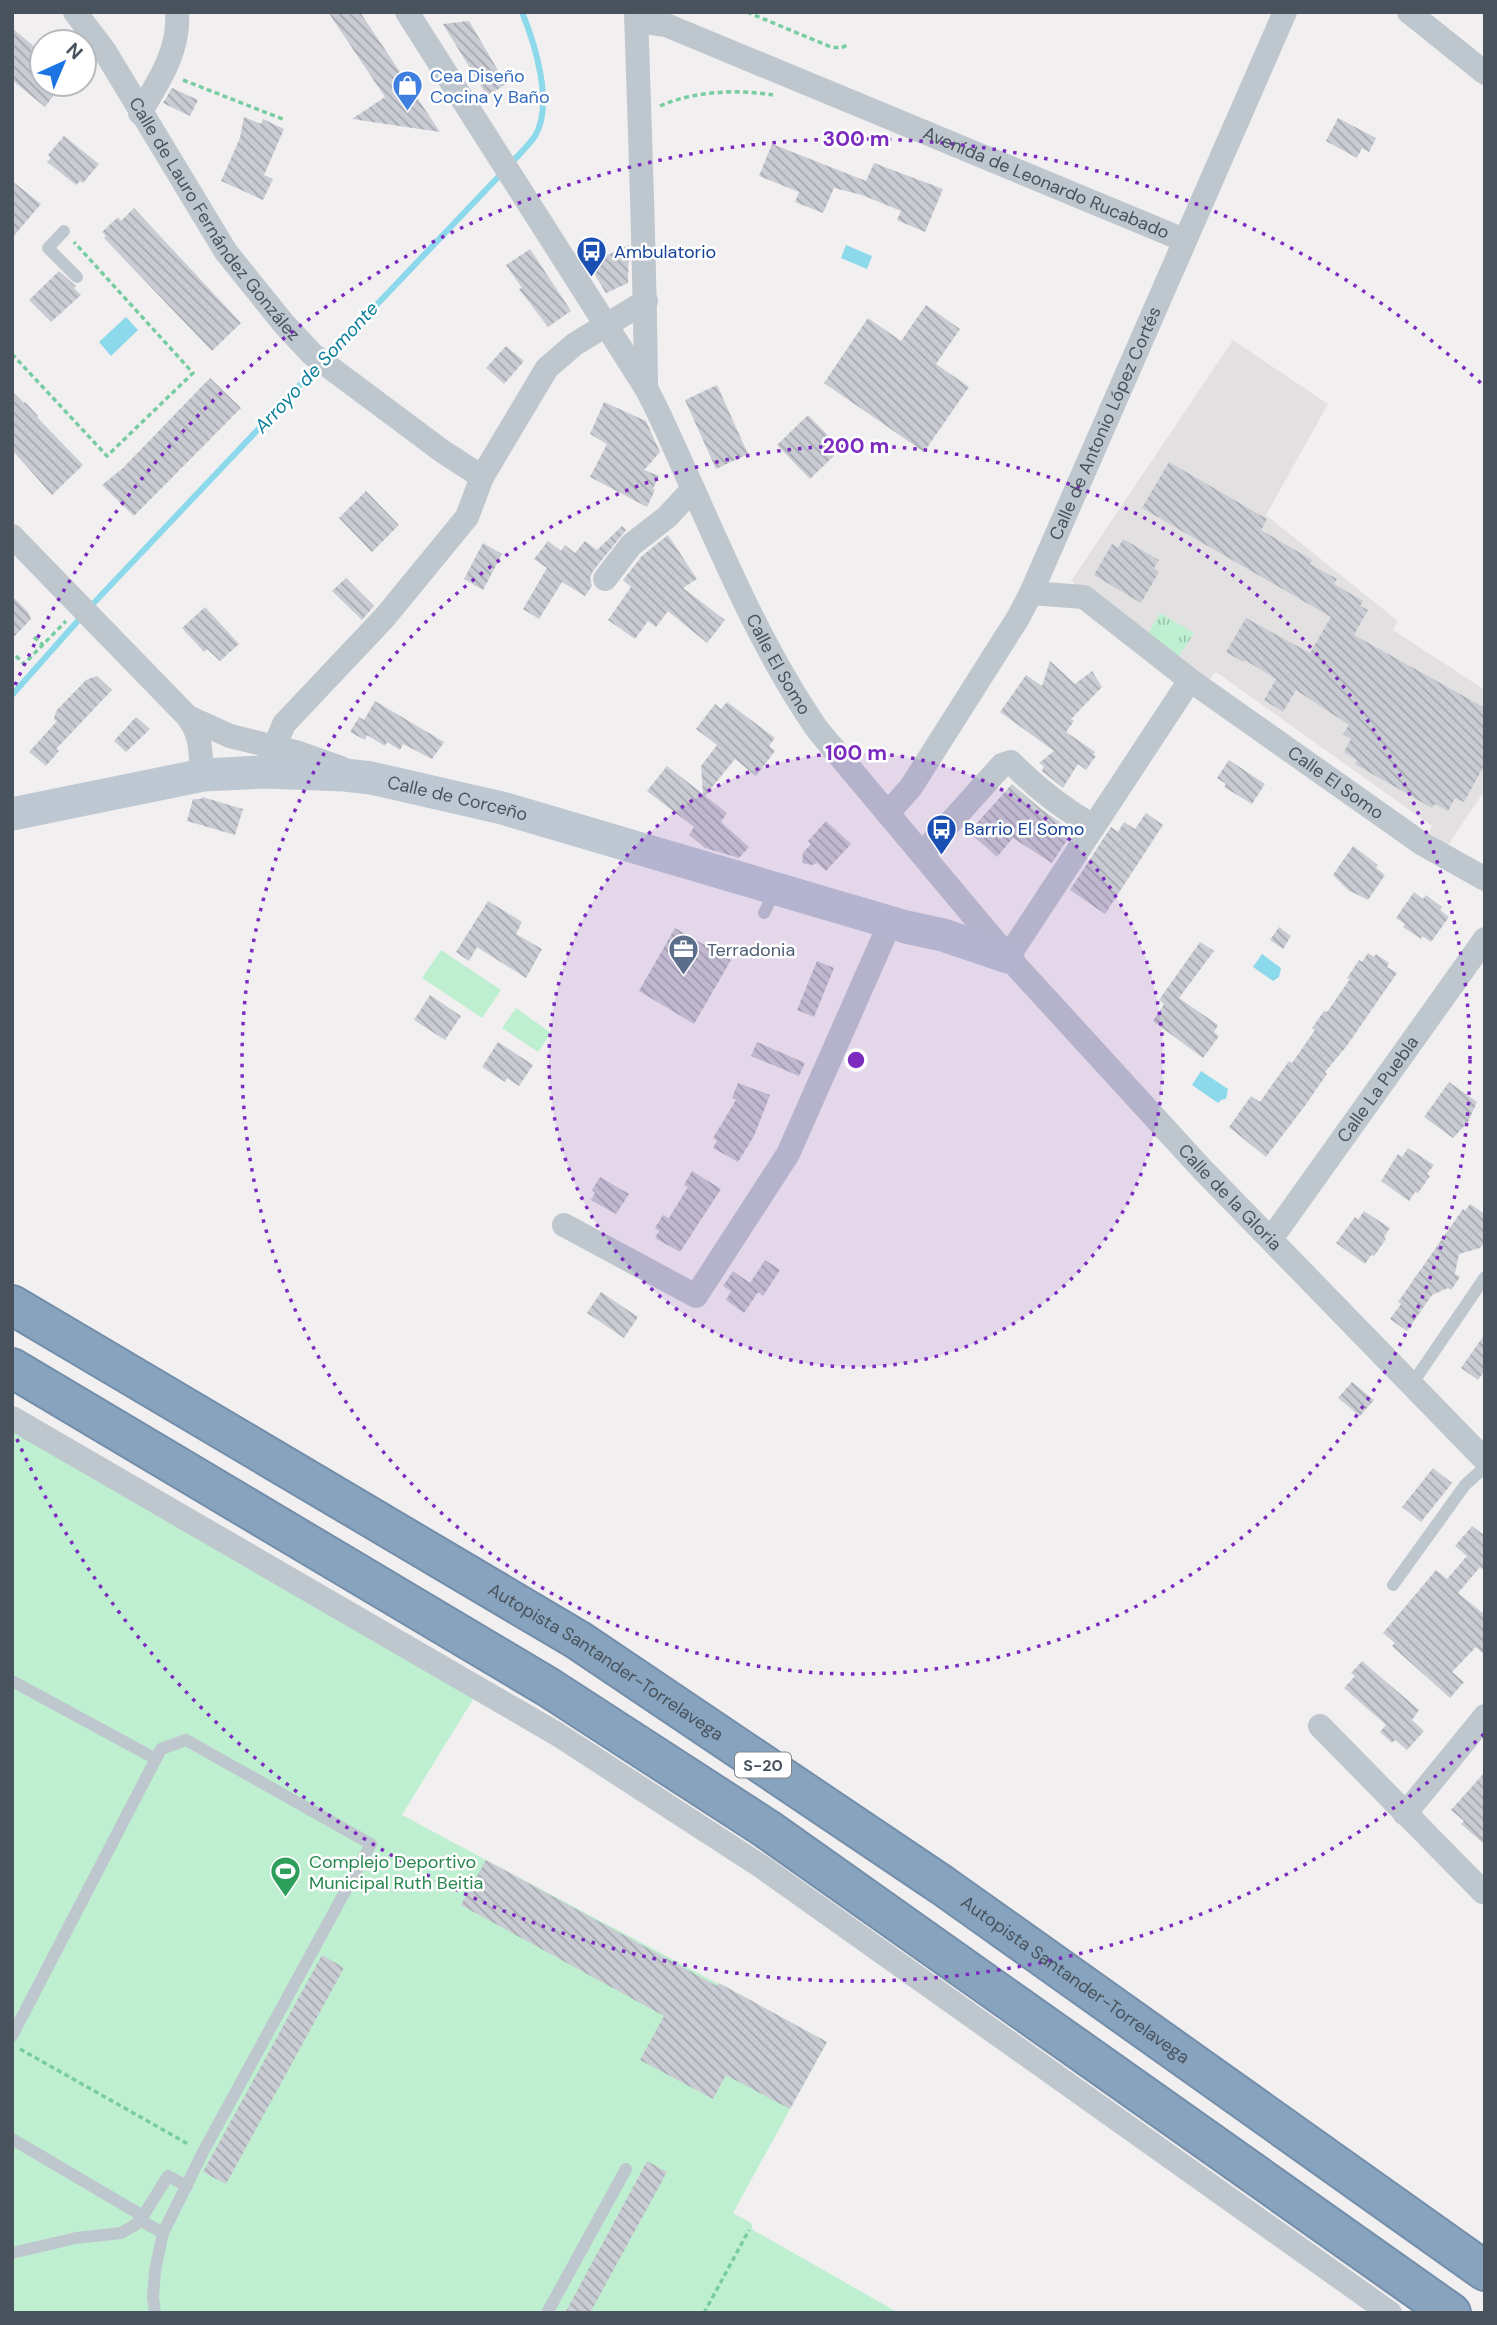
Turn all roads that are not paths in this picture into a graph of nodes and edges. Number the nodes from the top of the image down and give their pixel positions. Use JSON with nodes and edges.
{"nodes":[{"id":1,"x":75,"y":12,"type":"edge"},
{"id":2,"x":177,"y":12,"type":"edge"},
{"id":3,"x":407,"y":12,"type":"edge"},
{"id":4,"x":1285,"y":12,"type":"edge"},
{"id":5,"x":1409,"y":12,"type":"edge"},
{"id":6,"x":637,"y":17,"type":"edge"},
{"id":7,"x":1485,"y":73,"type":"edge"},
{"id":8,"x":140,"y":113,"type":"junction"},
{"id":9,"x":64,"y":231,"type":"road end"},
{"id":10,"x":1184,"y":240,"type":"junction"},
{"id":11,"x":77,"y":276,"type":"dead end"},
{"id":12,"x":646,"y":301,"type":"junction"},
{"id":13,"x":606,"y":324,"type":"junction"},
{"id":14,"x":646,"y":388,"type":"junction"},
{"id":15,"x":482,"y":477,"type":"junction"},
{"id":16,"x":693,"y":489,"type":"junction"},
{"id":17,"x":12,"y":536,"type":"edge"},
{"id":18,"x":605,"y":579,"type":"dead end"},
{"id":19,"x":1031,"y":593,"type":"junction"},
{"id":20,"x":1190,"y":680,"type":"junction"},
{"id":21,"x":188,"y":717,"type":"junction"},
{"id":22,"x":263,"y":754,"type":"junction"},
{"id":23,"x":215,"y":774,"type":"junction"},
{"id":24,"x":888,"y":813,"type":"junction"},
{"id":25,"x":12,"y":814,"type":"edge"},
{"id":26,"x":1093,"y":826,"type":"junction"},
{"id":27,"x":922,"y":854,"type":"junction"},
{"id":28,"x":1485,"y":879,"type":"edge"},
{"id":29,"x":890,"y":923,"type":"junction"},
{"id":30,"x":983,"y":928,"type":"junction"},
{"id":31,"x":943,"y":935,"type":"junction"},
{"id":32,"x":1485,"y":939,"type":"edge"},
{"id":33,"x":1008,"y":957,"type":"junction"},
{"id":34,"x":564,"y":1225,"type":"dead end"},
{"id":35,"x":1271,"y":1239,"type":"junction"},
{"id":36,"x":1485,"y":1277,"type":"edge"},
{"id":37,"x":12,"y":1305,"type":"edge"},
{"id":38,"x":12,"y":1368,"type":"edge"},
{"id":39,"x":1412,"y":1384,"type":"junction"},
{"id":40,"x":12,"y":1418,"type":"edge"},
{"id":41,"x":1485,"y":1460,"type":"edge"},
{"id":42,"x":1485,"y":1466,"type":"edge"},
{"id":43,"x":1393,"y":1586,"type":"dead end"},
{"id":44,"x":12,"y":1681,"type":"edge"},
{"id":45,"x":1485,"y":1716,"type":"edge"},
{"id":46,"x":1320,"y":1726,"type":"dead end"},
{"id":47,"x":156,"y":1759,"type":"junction"},
{"id":48,"x":1405,"y":1814,"type":"junction"},
{"id":49,"x":1483,"y":1892,"type":"dead end"},
{"id":50,"x":12,"y":2036,"type":"edge"},
{"id":51,"x":12,"y":2139,"type":"edge"},
{"id":52,"x":625,"y":2169,"type":"dead end"},
{"id":53,"x":187,"y":2186,"type":"junction"},
{"id":54,"x":142,"y":2218,"type":"junction"},
{"id":55,"x":163,"y":2233,"type":"junction"},
{"id":56,"x":12,"y":2253,"type":"edge"},
{"id":57,"x":1485,"y":2271,"type":"edge"},
{"id":58,"x":155,"y":2313,"type":"edge"},
{"id":59,"x":547,"y":2313,"type":"edge"},
{"id":60,"x":1390,"y":2313,"type":"edge"},
{"id":61,"x":1451,"y":2313,"type":"edge"}],
"edges":[{"from":1,"to":8,"type":"street","name":"Calle de Lauro Fernández González"},
{"from":2,"to":8,"type":"street"},
{"from":3,"to":13,"type":"street","name":"Calle El Somo"},
{"from":4,"to":10,"type":"street","name":"Calle de Antonio López Cortés"},
{"from":5,"to":7,"type":"street"},
{"from":6,"to":10,"type":"street","name":"Avenida de Leonardo Rucabado"},
{"from":6,"to":12,"type":"street"},
{"from":8,"to":15,"type":"street","name":"Calle de Lauro Fernández González"},
{"from":9,"to":11,"type":"lane"},
{"from":10,"to":19,"type":"street","name":"Calle de Antonio López Cortés"},
{"from":12,"to":13,"type":"street"},
{"from":12,"to":14,"type":"street"},
{"from":13,"to":14,"type":"street","name":"Calle El Somo"},
{"from":13,"to":15,"type":"street"},
{"from":14,"to":16,"type":"street","name":"Calle El Somo"},
{"from":15,"to":22,"type":"street"},
{"from":16,"to":18,"type":"street"},
{"from":16,"to":24,"type":"street","name":"Calle El Somo"},
{"from":17,"to":21,"type":"street"},
{"from":19,"to":20,"type":"street","name":"Calle El Somo"},
{"from":19,"to":24,"type":"street","name":"Calle de Antonio López Cortés"},
{"from":20,"to":26,"type":"street"},
{"from":20,"to":28,"type":"street","name":"Calle El Somo"},
{"from":21,"to":22,"type":"street"},
{"from":21,"to":23,"type":"street"},
{"from":22,"to":23,"type":"main road","name":"Calle de Corceño"},
{"from":22,"to":29,"type":"main road","name":"Calle de Corceño"},
{"from":23,"to":25,"type":"main road","name":"Calle de Corceño"},
{"from":24,"to":27,"type":"street","name":"Calle El Somo"},
{"from":26,"to":27,"type":"street"},
{"from":26,"to":33,"type":"street"},
{"from":27,"to":30,"type":"street","name":"Calle El Somo"},
{"from":29,"to":31,"type":"main road","name":"Calle de Corceño"},
{"from":29,"to":34,"type":"street"},
{"from":30,"to":31,"type":"main road","name":"Calle de Corceño"},
{"from":30,"to":33,"type":"street","name":"Calle de la Gloria"},
{"from":31,"to":33,"type":"main road","name":"Calle de Corceño"},
{"from":32,"to":35,"type":"street","name":"Calle La Puebla"},
{"from":33,"to":35,"type":"street","name":"Calle de la Gloria"},
{"from":35,"to":39,"type":"street","name":"Calle de la Gloria"},
{"from":36,"to":39,"type":"lane"},
{"from":37,"to":57,"type":"highway","name":"Autopista Santander-Torrelavega","number":"S-20"},
{"from":38,"to":61,"type":"highway","number":"S-20"},
{"from":39,"to":41,"type":"street","name":"Calle de la Gloria"},
{"from":40,"to":60,"type":"street"},
{"from":42,"to":43,"type":"lane"},
{"from":44,"to":47,"type":"lane"},
{"from":45,"to":48,"type":"street"},
{"from":46,"to":48,"type":"street"},
{"from":47,"to":50,"type":"lane"},
{"from":47,"to":53,"type":"lane"},
{"from":48,"to":49,"type":"street"},
{"from":51,"to":54,"type":"lane"},
{"from":52,"to":59,"type":"lane"},
{"from":53,"to":54,"type":"lane"},
{"from":53,"to":55,"type":"lane"},
{"from":54,"to":55,"type":"lane"},
{"from":54,"to":56,"type":"lane"},
{"from":55,"to":58,"type":"lane"}]}
